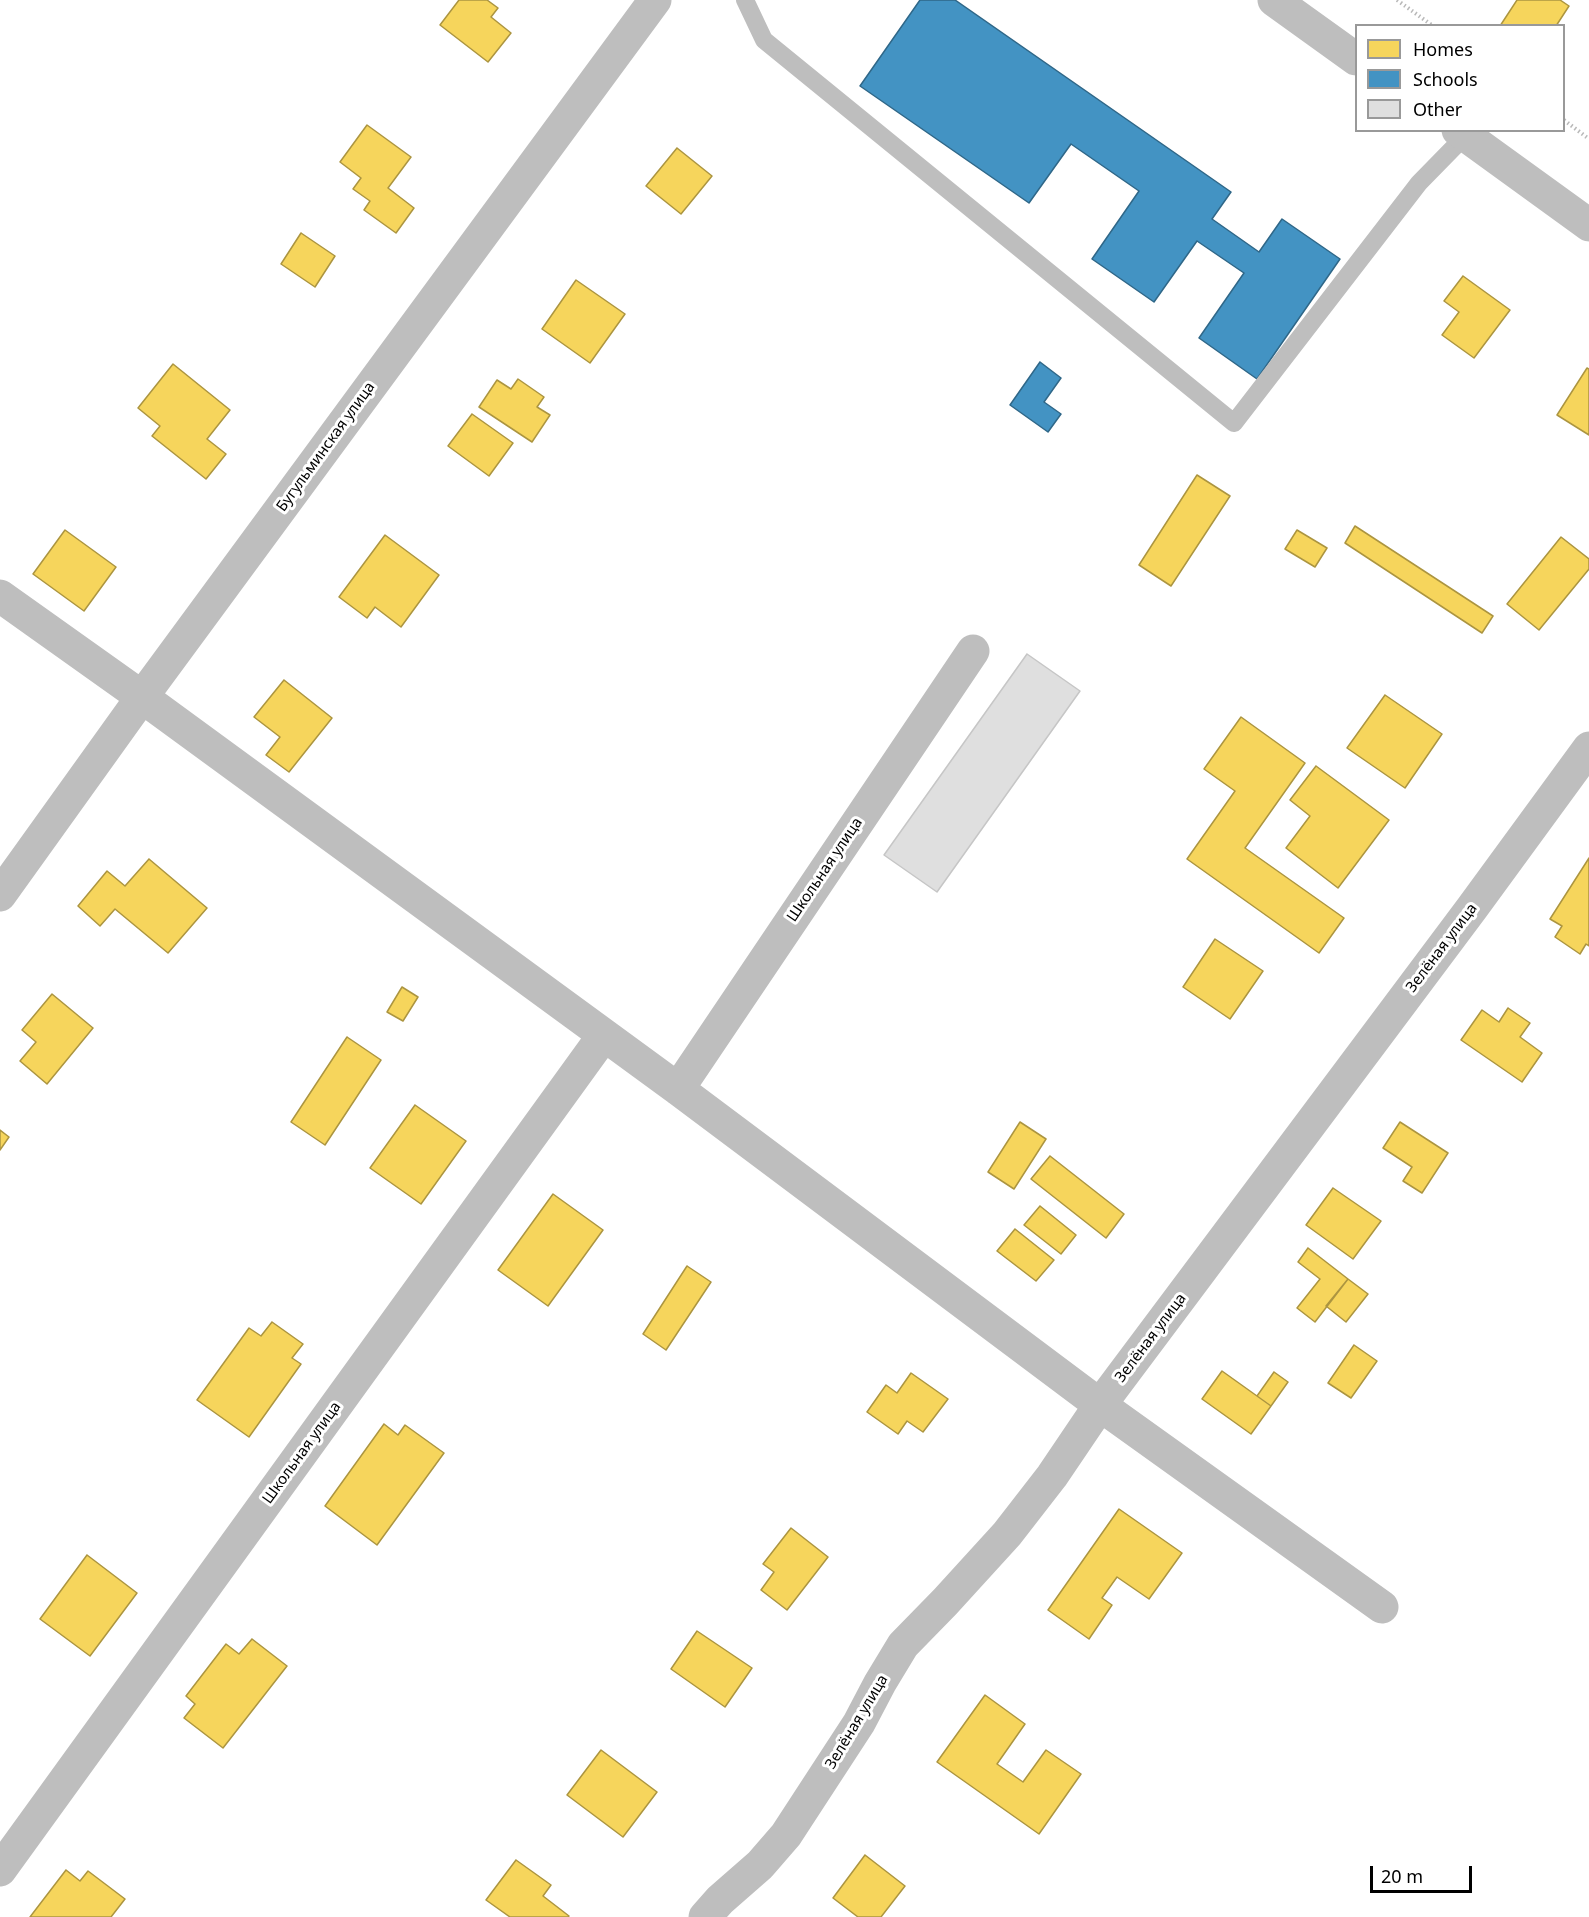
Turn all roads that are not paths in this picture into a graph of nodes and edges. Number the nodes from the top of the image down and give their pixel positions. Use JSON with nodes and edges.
{"nodes":[{"id":1,"x":655,"y":0,"type":"edge"},
{"id":2,"x":745,"y":0,"type":"edge"},
{"id":3,"x":1274,"y":0,"type":"edge"},
{"id":4,"x":1355,"y":57,"type":"edge"},
{"id":5,"x":1461,"y":133,"type":"edge"},
{"id":6,"x":1589,"y":225,"type":"edge"},
{"id":7,"x":0,"y":596,"type":"edge"},
{"id":8,"x":973,"y":651,"type":"dead end"},
{"id":9,"x":142,"y":697,"type":"junction"},
{"id":10,"x":1589,"y":748,"type":"edge"},
{"id":11,"x":0,"y":895,"type":"edge"},
{"id":12,"x":604,"y":1035,"type":"junction"},
{"id":13,"x":678,"y":1089,"type":"junction"},
{"id":14,"x":1100,"y":1405,"type":"junction"},
{"id":15,"x":1382,"y":1607,"type":"dead end"},
{"id":16,"x":0,"y":1870,"type":"edge"},
{"id":17,"x":705,"y":1917,"type":"edge"}],
"edges":[{"from":1,"to":9,"type":"street","name":"Бугульминская улица"},
{"from":2,"to":5,"type":"lane"},
{"from":3,"to":4,"type":"street"},
{"from":5,"to":6,"type":"street"},
{"from":7,"to":9,"type":"street"},
{"from":8,"to":13,"type":"street","name":"Школьная улица"},
{"from":9,"to":11,"type":"street","name":"Бугульминская улица"},
{"from":9,"to":12,"type":"street"},
{"from":10,"to":14,"type":"street","name":"Зелёная улица"},
{"from":12,"to":13,"type":"street"},
{"from":12,"to":16,"type":"street","name":"Школьная улица"},
{"from":13,"to":14,"type":"street"},
{"from":14,"to":15,"type":"street"},
{"from":14,"to":17,"type":"street","name":"Зелёная улица"}]}
